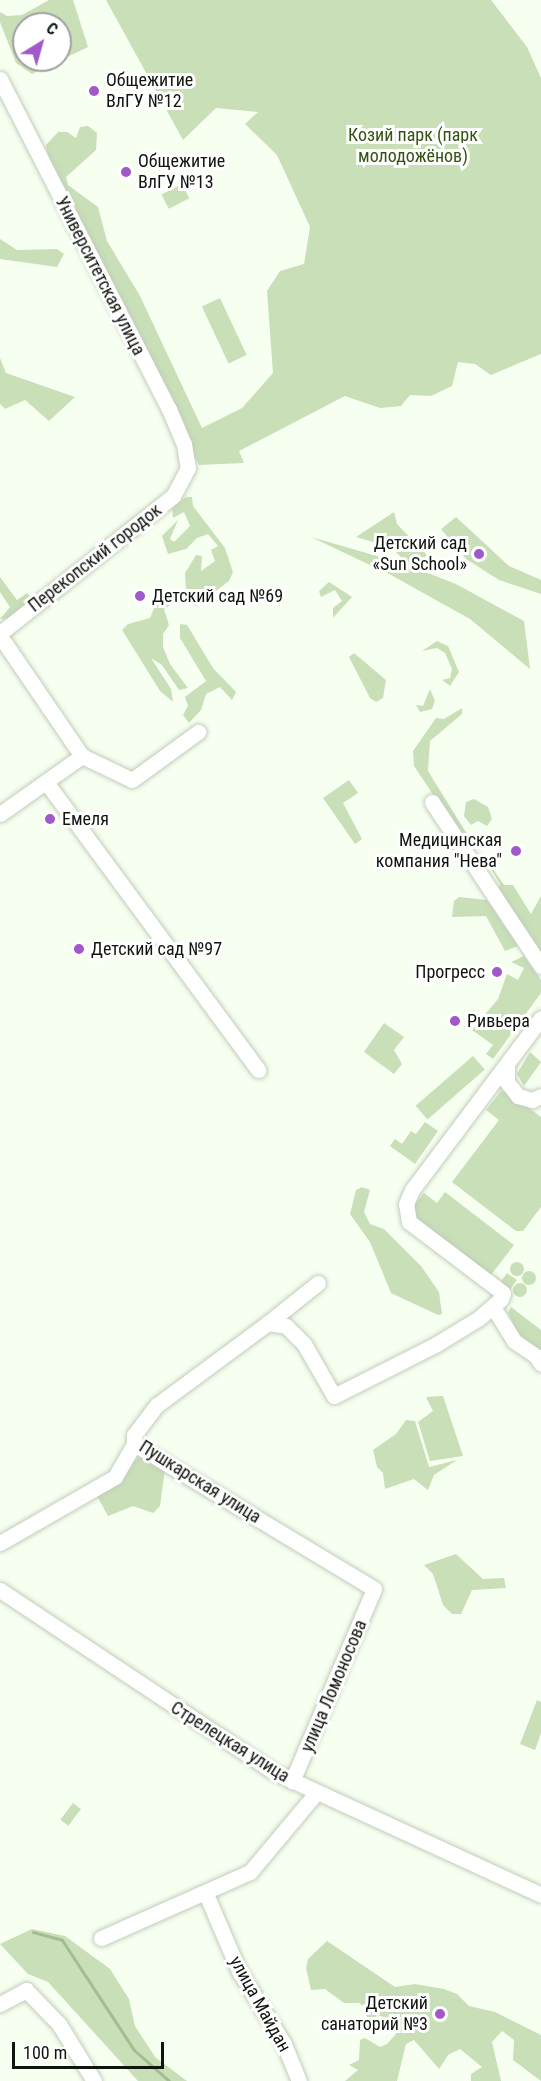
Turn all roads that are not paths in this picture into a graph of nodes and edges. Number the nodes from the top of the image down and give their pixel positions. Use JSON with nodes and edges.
{"nodes":[{"id":1,"x":0,"y":79,"type":"edge"},
{"id":2,"x":184,"y":477,"type":"joint"},
{"id":3,"x":0,"y":634,"type":"edge"},
{"id":4,"x":198,"y":732,"type":"dead end"},
{"id":5,"x":82,"y":756,"type":"junction"},
{"id":6,"x":46,"y":782,"type":"junction"},
{"id":7,"x":432,"y":802,"type":"dead end"},
{"id":8,"x":0,"y":814,"type":"edge"},
{"id":9,"x":541,"y":966,"type":"edge"},
{"id":10,"x":541,"y":1018,"type":"edge"},
{"id":11,"x":507,"y":1066,"type":"junction"},
{"id":12,"x":258,"y":1070,"type":"dead end"},
{"id":13,"x":541,"y":1096,"type":"edge"},
{"id":14,"x":318,"y":1283,"type":"dead end"},
{"id":15,"x":493,"y":1307,"type":"junction"},
{"id":16,"x":268,"y":1323,"type":"junction"},
{"id":17,"x":541,"y":1365,"type":"edge"},
{"id":18,"x":134,"y":1444,"type":"junction"},
{"id":19,"x":0,"y":1543,"type":"edge"},
{"id":20,"x":0,"y":1590,"type":"edge"},
{"id":21,"x":374,"y":1590,"type":"joint"},
{"id":22,"x":292,"y":1781,"type":"junction"},
{"id":23,"x":317,"y":1792,"type":"junction"},
{"id":24,"x":206,"y":1894,"type":"junction"},
{"id":25,"x":541,"y":1895,"type":"edge"},
{"id":26,"x":101,"y":1938,"type":"dead end"},
{"id":27,"x":0,"y":2004,"type":"edge"},
{"id":28,"x":94,"y":2081,"type":"edge"},
{"id":29,"x":299,"y":2081,"type":"edge"}],
"edges":[{"from":1,"to":2,"type":"street","name":"Университетская улица"},
{"from":2,"to":3,"type":"street","name":"Перекопский городок"},
{"from":3,"to":5,"type":"street","name":"Перекопский городок"},
{"from":4,"to":5,"type":"street"},
{"from":5,"to":6,"type":"street"},
{"from":6,"to":8,"type":"street"},
{"from":6,"to":12,"type":"street"},
{"from":7,"to":9,"type":"street"},
{"from":10,"to":11,"type":"street"},
{"from":11,"to":13,"type":"street"},
{"from":11,"to":15,"type":"street"},
{"from":14,"to":16,"type":"street","name":"Пушкарская улица"},
{"from":15,"to":16,"type":"street"},
{"from":15,"to":17,"type":"street"},
{"from":16,"to":18,"type":"street","name":"Пушкарская улица"},
{"from":18,"to":19,"type":"street"},
{"from":18,"to":21,"type":"street","name":"Пушкарская улица"},
{"from":20,"to":22,"type":"street","name":"Стрелецкая улица"},
{"from":21,"to":22,"type":"street","name":"улица Ломоносова"},
{"from":22,"to":23,"type":"street","name":"Стрелецкая улица"},
{"from":23,"to":24,"type":"street"},
{"from":23,"to":25,"type":"street","name":"Стрелецкая улица"},
{"from":24,"to":26,"type":"street"},
{"from":24,"to":29,"type":"street","name":"улица Майдан"},
{"from":27,"to":28,"type":"street"}]}
